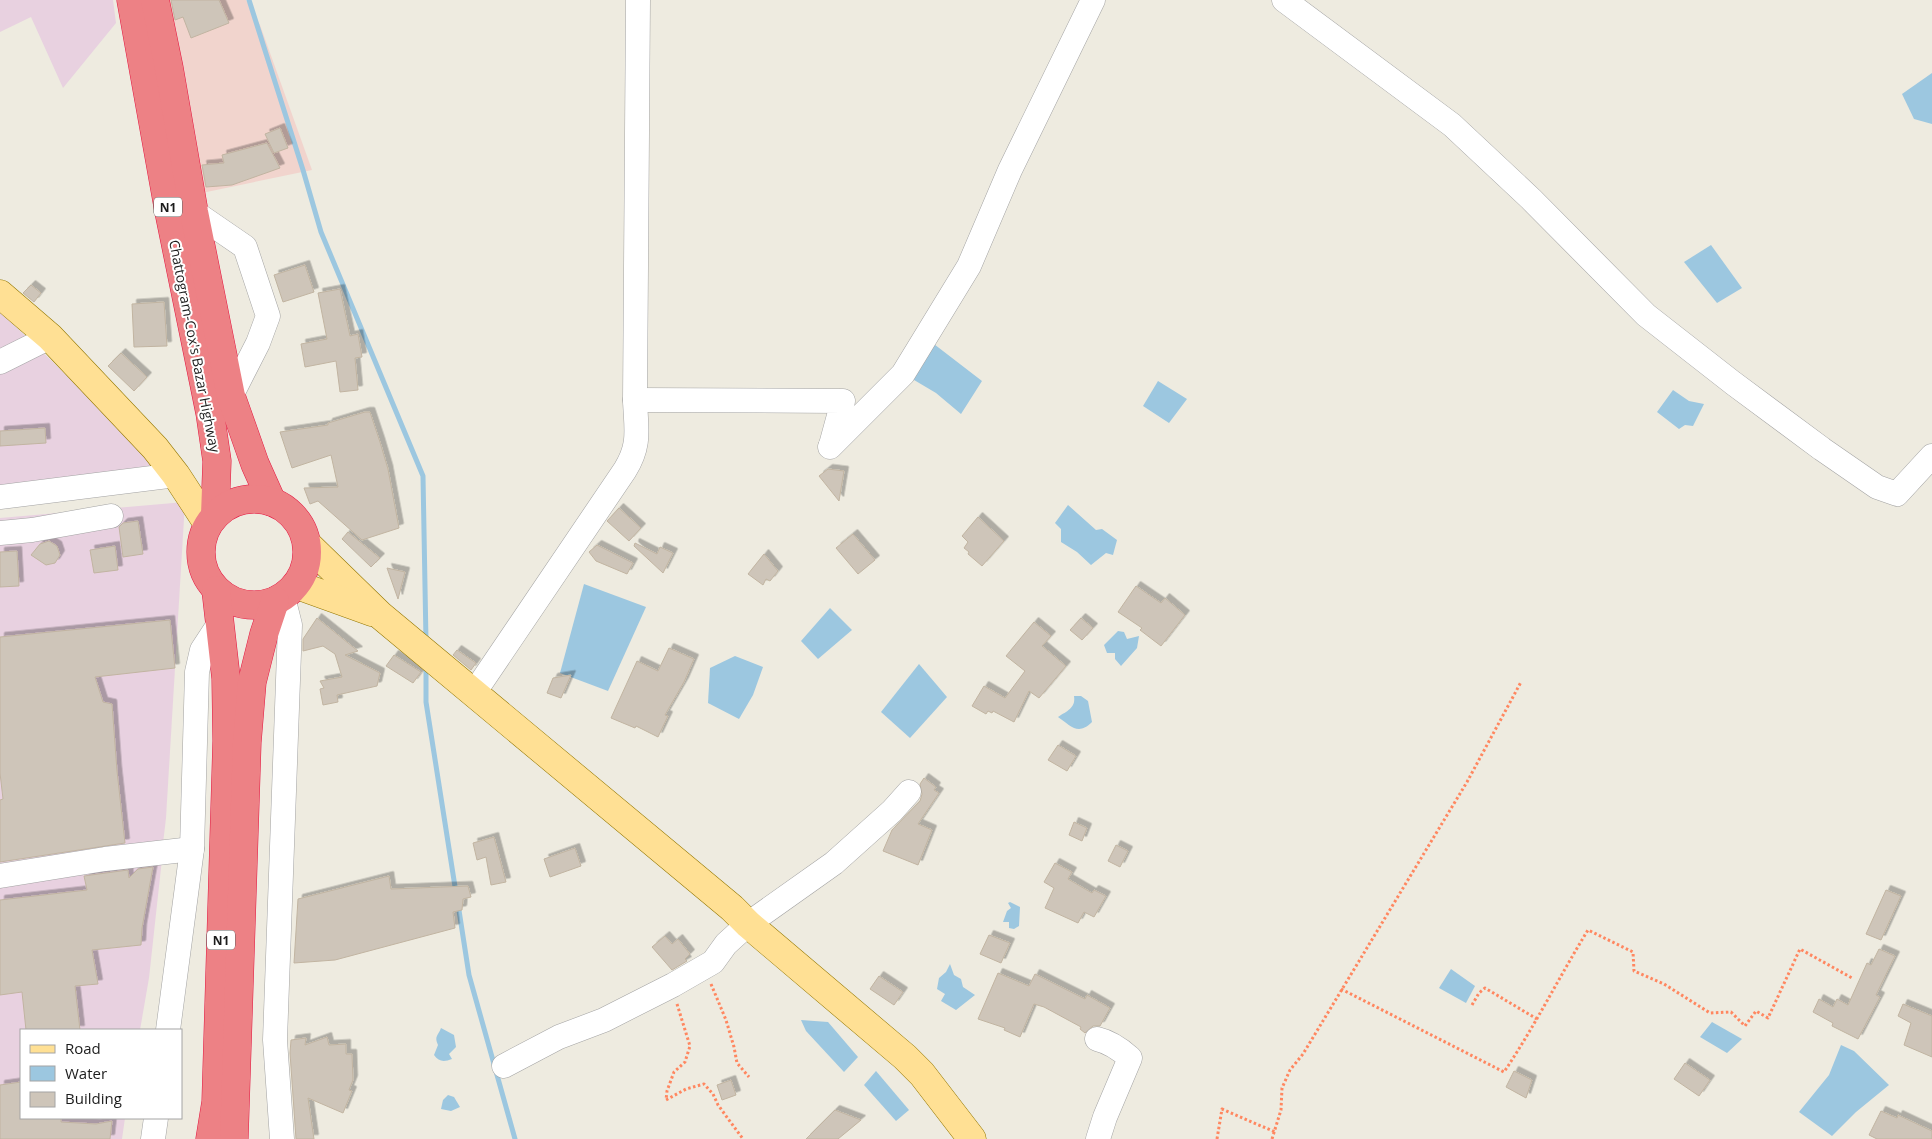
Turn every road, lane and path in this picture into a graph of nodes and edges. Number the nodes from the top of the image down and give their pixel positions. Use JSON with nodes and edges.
{"nodes":[{"id":1,"x":131,"y":0,"type":"edge"},
{"id":2,"x":155,"y":0,"type":"edge"},
{"id":3,"x":638,"y":0,"type":"edge"},
{"id":4,"x":1093,"y":0,"type":"edge"},
{"id":5,"x":1284,"y":0,"type":"edge"},
{"id":6,"x":194,"y":212,"type":"junction"},
{"id":7,"x":0,"y":294,"type":"edge"},
{"id":8,"x":50,"y":337,"type":"junction"},
{"id":9,"x":0,"y":362,"type":"edge"},
{"id":10,"x":230,"y":396,"type":"junction"},
{"id":11,"x":635,"y":400,"type":"junction"},
{"id":12,"x":1932,"y":456,"type":"edge"},
{"id":13,"x":176,"y":475,"type":"junction"},
{"id":14,"x":0,"y":497,"type":"edge"},
{"id":15,"x":272,"y":502,"type":"junction"},
{"id":16,"x":111,"y":516,"type":"dead end"},
{"id":17,"x":212,"y":520,"type":"junction"},
{"id":18,"x":0,"y":533,"type":"edge"},
{"id":19,"x":307,"y":544,"type":"junction"},
{"id":20,"x":216,"y":590,"type":"junction"},
{"id":21,"x":285,"y":594,"type":"junction"},
{"id":22,"x":380,"y":615,"type":"junction"},
{"id":23,"x":220,"y":624,"type":"junction"},
{"id":24,"x":1521,"y":682,"type":"dead end"},
{"id":25,"x":474,"y":693,"type":"junction"},
{"id":26,"x":237,"y":741,"type":"junction"},
{"id":27,"x":908,"y":792,"type":"dead end"},
{"id":28,"x":192,"y":849,"type":"junction"},
{"id":29,"x":0,"y":876,"type":"edge"},
{"id":30,"x":748,"y":924,"type":"junction"},
{"id":31,"x":705,"y":966,"type":"junction"},
{"id":32,"x":1852,"y":978,"type":"dead end"},
{"id":33,"x":673,"y":986,"type":"junction"},
{"id":34,"x":1341,"y":989,"type":"junction"},
{"id":35,"x":1472,"y":1005,"type":"dead end"},
{"id":36,"x":1537,"y":1019,"type":"junction"},
{"id":37,"x":168,"y":1029,"type":"edge"},
{"id":38,"x":1097,"y":1039,"type":"dead end"},
{"id":39,"x":504,"y":1066,"type":"dead end"},
{"id":40,"x":749,"y":1077,"type":"dead end"},
{"id":41,"x":156,"y":1119,"type":"edge"},
{"id":42,"x":1275,"y":1132,"type":"junction"},
{"id":43,"x":153,"y":1139,"type":"edge"},
{"id":44,"x":210,"y":1139,"type":"edge"},
{"id":45,"x":234,"y":1139,"type":"edge"},
{"id":46,"x":282,"y":1139,"type":"edge"},
{"id":47,"x":743,"y":1139,"type":"edge"},
{"id":48,"x":972,"y":1139,"type":"edge"},
{"id":49,"x":1098,"y":1139,"type":"edge"},
{"id":50,"x":1217,"y":1139,"type":"edge"},
{"id":51,"x":1272,"y":1139,"type":"edge"}],
"edges":[{"from":1,"to":17,"type":"highway","name":"Chattogram-Cox's Bazar Highway","number":"N1"},
{"from":2,"to":6,"type":"highway","name":"Chattogram-Cox's Bazar Highway","number":"N1"},
{"from":3,"to":11,"type":"street"},
{"from":4,"to":11,"type":"street"},
{"from":5,"to":12,"type":"street"},
{"from":6,"to":10,"type":"highway","name":"Chattogram-Cox's Bazar Highway","number":"N1"},
{"from":6,"to":10,"type":"street"},
{"from":7,"to":8,"type":"main road"},
{"from":8,"to":9,"type":"street"},
{"from":8,"to":13,"type":"main road"},
{"from":10,"to":15,"type":"highway","name":"Chattogram-Cox's Bazar Highway","number":"N1"},
{"from":11,"to":25,"type":"street"},
{"from":13,"to":14,"type":"street"},
{"from":13,"to":17,"type":"main road"},
{"from":15,"to":17,"type":"highway","number":"N1"},
{"from":15,"to":19,"type":"highway","number":"N1"},
{"from":16,"to":18,"type":"street"},
{"from":17,"to":20,"type":"highway","number":"N1"},
{"from":19,"to":21,"type":"highway","number":"N1"},
{"from":19,"to":22,"type":"main road"},
{"from":20,"to":21,"type":"highway"},
{"from":20,"to":23,"type":"highway","number":"N1"},
{"from":21,"to":22,"type":"main road"},
{"from":21,"to":26,"type":"highway","number":"N1"},
{"from":21,"to":46,"type":"street"},
{"from":22,"to":25,"type":"main road"},
{"from":23,"to":26,"type":"highway","number":"N1"},
{"from":23,"to":28,"type":"street"},
{"from":24,"to":34,"type":"path"},
{"from":25,"to":30,"type":"main road"},
{"from":26,"to":44,"type":"highway","number":"N1"},
{"from":26,"to":45,"type":"highway","number":"N1"},
{"from":27,"to":30,"type":"street"},
{"from":28,"to":29,"type":"street"},
{"from":28,"to":37,"type":"street"},
{"from":30,"to":31,"type":"street"},
{"from":30,"to":48,"type":"main road"},
{"from":31,"to":33,"type":"street"},
{"from":31,"to":40,"type":"path"},
{"from":32,"to":36,"type":"path"},
{"from":33,"to":39,"type":"street"},
{"from":33,"to":47,"type":"path"},
{"from":34,"to":36,"type":"path"},
{"from":34,"to":42,"type":"path"},
{"from":35,"to":36,"type":"path"},
{"from":38,"to":49,"type":"street"},
{"from":41,"to":43,"type":"street"},
{"from":42,"to":50,"type":"path"},
{"from":42,"to":51,"type":"path"}]}
